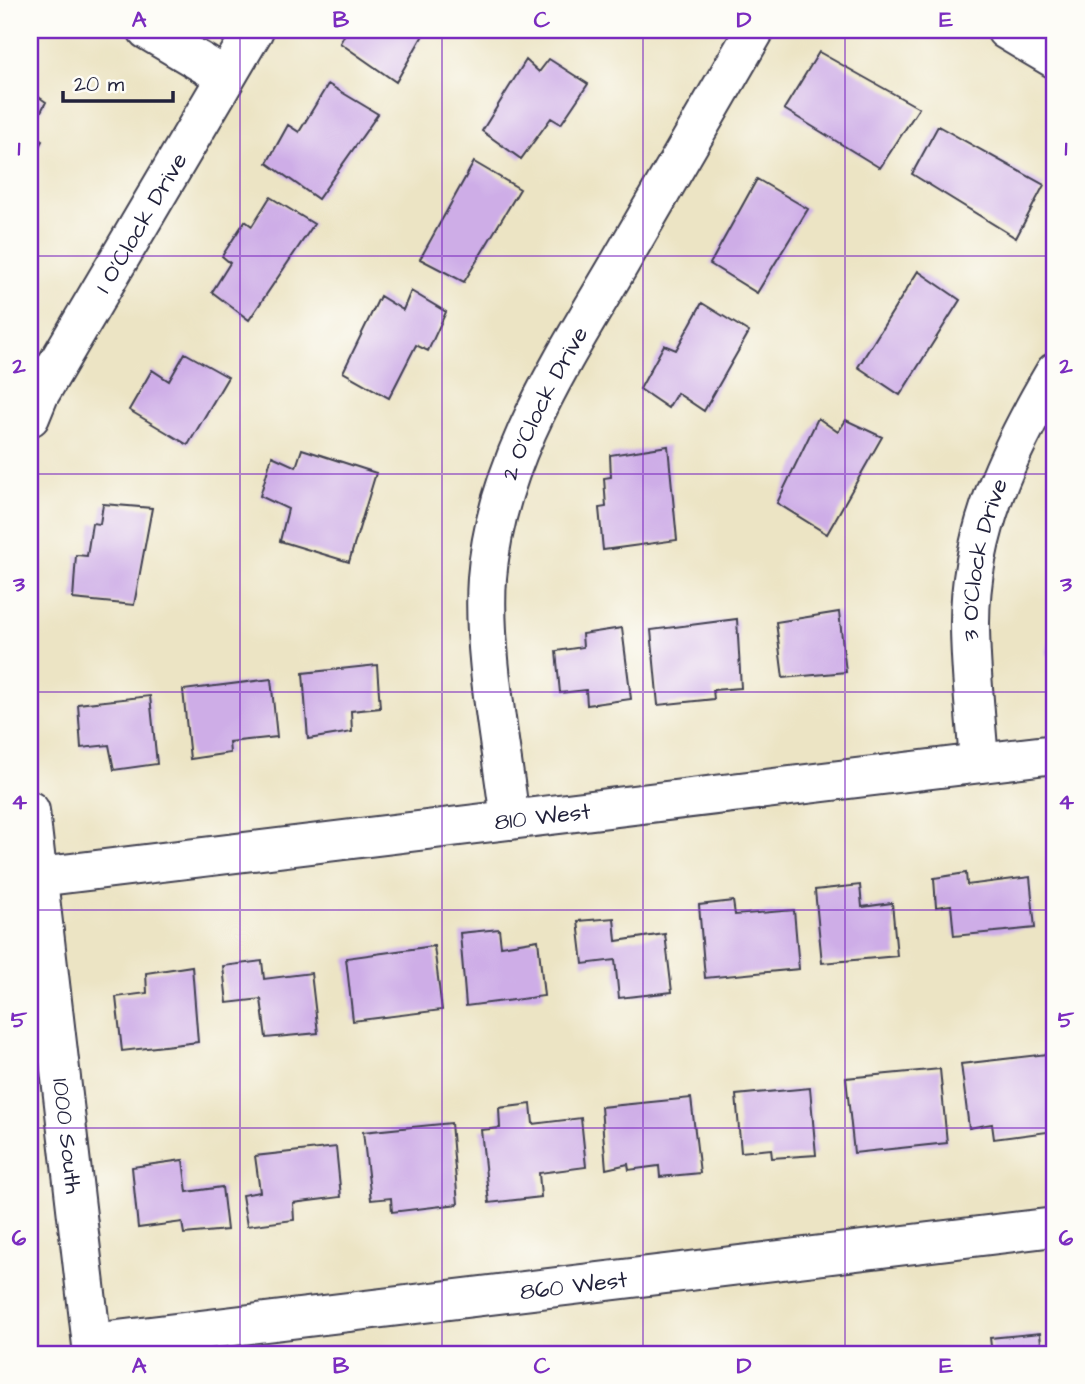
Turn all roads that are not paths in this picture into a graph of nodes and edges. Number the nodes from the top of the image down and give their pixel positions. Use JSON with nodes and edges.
{"nodes":[{"id":1,"x":147,"y":30,"type":"edge"},
{"id":2,"x":254,"y":30,"type":"edge"},
{"id":3,"x":755,"y":30,"type":"edge"},
{"id":4,"x":1006,"y":30,"type":"edge"},
{"id":5,"x":1055,"y":59,"type":"edge"},
{"id":6,"x":226,"y":77,"type":"junction"},
{"id":7,"x":1055,"y":372,"type":"edge"},
{"id":8,"x":30,"y":417,"type":"edge"},
{"id":9,"x":1055,"y":754,"type":"edge"},
{"id":10,"x":979,"y":763,"type":"junction"},
{"id":11,"x":30,"y":811,"type":"edge"},
{"id":12,"x":510,"y":820,"type":"junction"},
{"id":13,"x":34,"y":877,"type":"edge"},
{"id":14,"x":1055,"y":1227,"type":"edge"},
{"id":15,"x":93,"y":1349,"type":"edge"}],
"edges":[{"from":1,"to":6,"type":"street"},
{"from":2,"to":6,"type":"street","name":"1 O'Clock Drive"},
{"from":3,"to":12,"type":"street","name":"2 O'Clock Drive"},
{"from":4,"to":5,"type":"street"},
{"from":6,"to":8,"type":"street","name":"1 O'Clock Drive"},
{"from":7,"to":10,"type":"street","name":"3 O'Clock Drive"},
{"from":9,"to":10,"type":"street","name":"810 West"},
{"from":10,"to":12,"type":"street","name":"810 West"},
{"from":11,"to":13,"type":"street"},
{"from":12,"to":13,"type":"street","name":"810 West"},
{"from":13,"to":15,"type":"street","name":"1000 South"},
{"from":14,"to":15,"type":"street","name":"860 West"}]}
